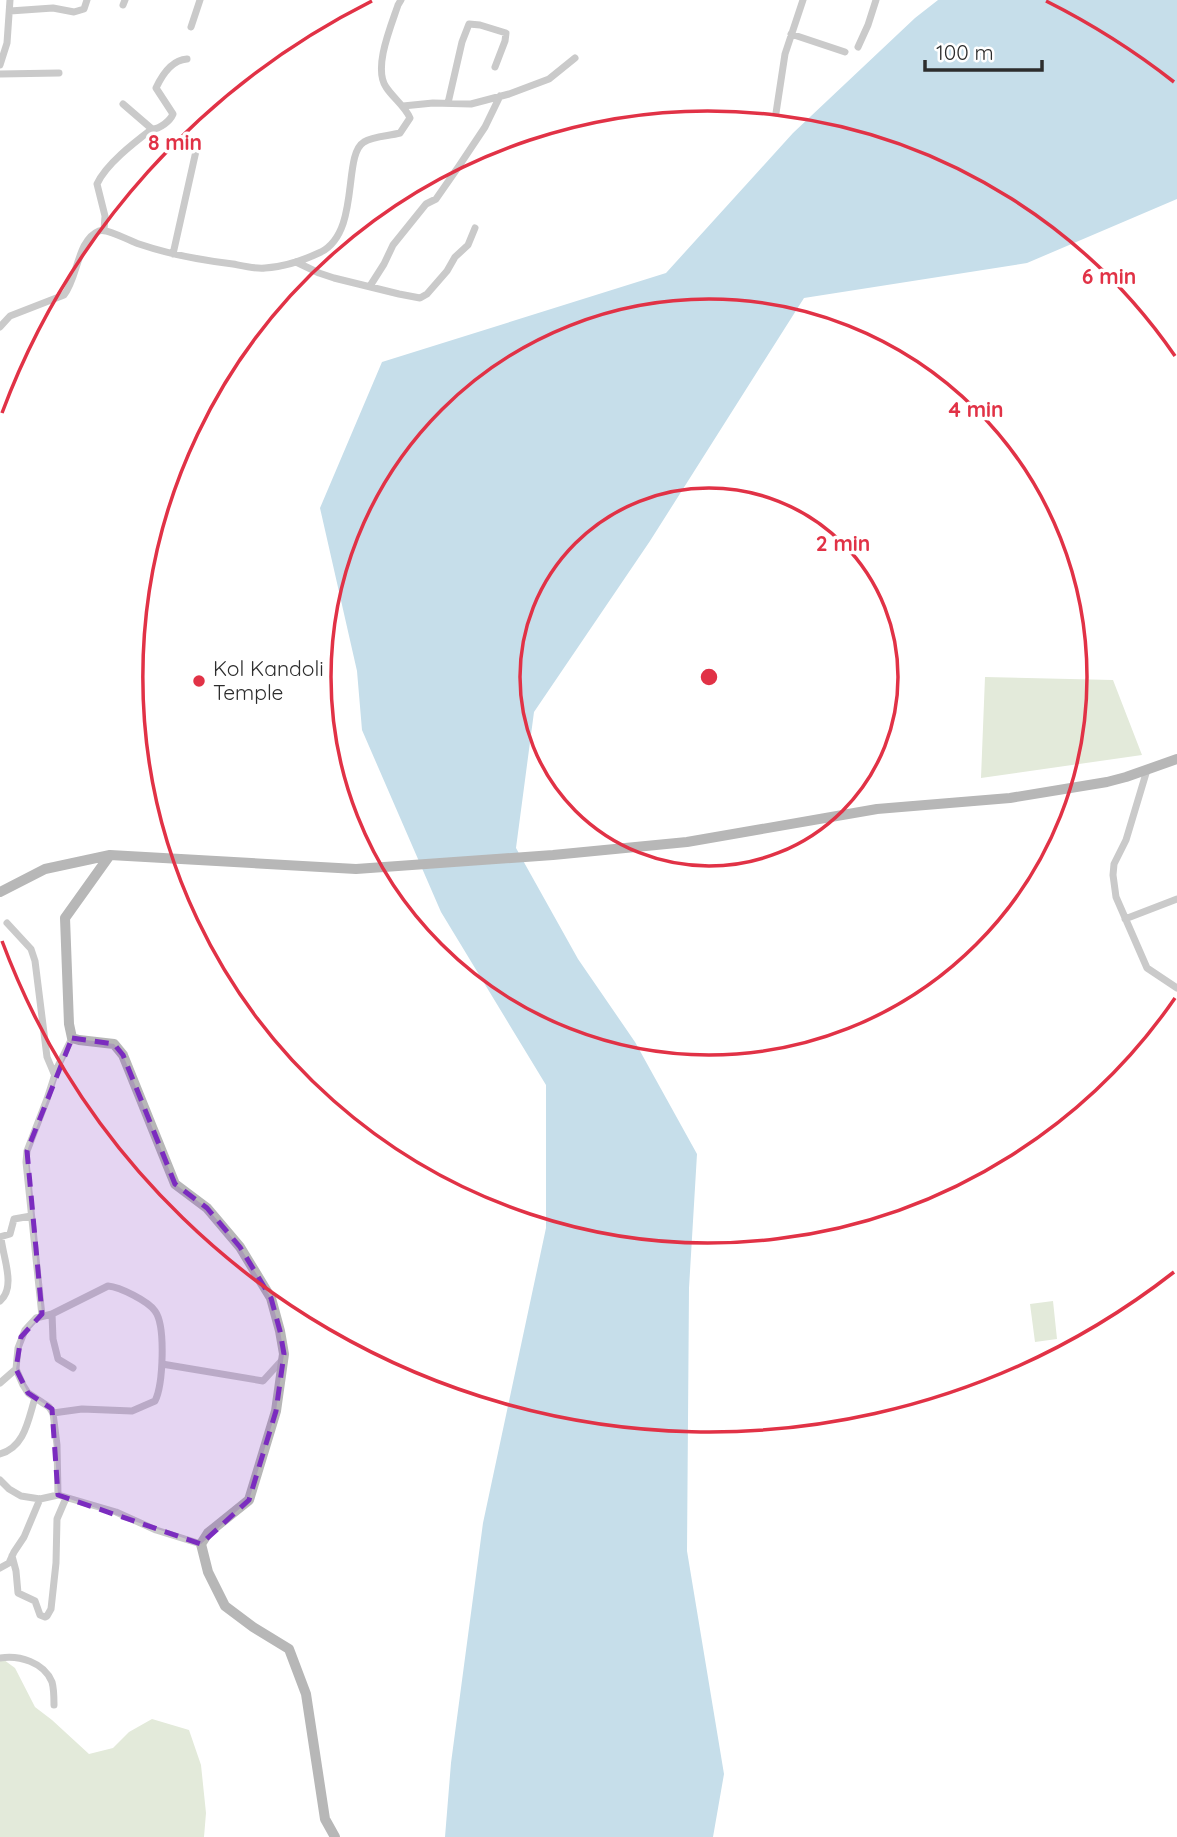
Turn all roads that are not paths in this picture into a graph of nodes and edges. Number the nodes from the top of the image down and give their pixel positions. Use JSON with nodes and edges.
{"nodes":[{"id":1,"x":10,"y":0,"type":"edge"},
{"id":2,"x":87,"y":0,"type":"edge"},
{"id":3,"x":200,"y":0,"type":"edge"},
{"id":4,"x":401,"y":0,"type":"edge"},
{"id":5,"x":803,"y":0,"type":"edge"},
{"id":6,"x":876,"y":0,"type":"edge"},
{"id":7,"x":10,"y":11,"type":"junction"},
{"id":8,"x":191,"y":27,"type":"dead end"},
{"id":9,"x":792,"y":34,"type":"junction"},
{"id":10,"x":858,"y":47,"type":"dead end"},
{"id":11,"x":845,"y":52,"type":"dead end"},
{"id":12,"x":575,"y":58,"type":"dead end"},
{"id":13,"x":187,"y":59,"type":"dead end"},
{"id":14,"x":0,"y":65,"type":"edge"},
{"id":15,"x":495,"y":67,"type":"dead end"},
{"id":16,"x":59,"y":73,"type":"dead end"},
{"id":17,"x":0,"y":74,"type":"edge"},
{"id":18,"x":500,"y":96,"type":"junction"},
{"id":19,"x":448,"y":103,"type":"junction"},
{"id":20,"x":123,"y":104,"type":"dead end"},
{"id":21,"x":403,"y":106,"type":"junction"},
{"id":22,"x":776,"y":113,"type":"dead end"},
{"id":23,"x":152,"y":129,"type":"junction"},
{"id":24,"x":196,"y":151,"type":"dead end"},
{"id":25,"x":475,"y":228,"type":"dead end"},
{"id":26,"x":104,"y":230,"type":"junction"},
{"id":27,"x":173,"y":254,"type":"junction"},
{"id":28,"x":296,"y":262,"type":"junction"},
{"id":29,"x":370,"y":286,"type":"junction"},
{"id":30,"x":0,"y":327,"type":"edge"},
{"id":31,"x":1177,"y":759,"type":"edge"},
{"id":32,"x":1147,"y":769,"type":"junction"},
{"id":33,"x":110,"y":855,"type":"junction"},
{"id":34,"x":0,"y":892,"type":"edge"},
{"id":35,"x":1177,"y":899,"type":"edge"},
{"id":36,"x":1125,"y":919,"type":"junction"},
{"id":37,"x":7,"y":923,"type":"dead end"},
{"id":38,"x":1177,"y":988,"type":"edge"},
{"id":39,"x":72,"y":1038,"type":"junction"},
{"id":40,"x":55,"y":1076,"type":"junction"},
{"id":41,"x":31,"y":1216,"type":"junction"},
{"id":42,"x":0,"y":1237,"type":"edge"},
{"id":43,"x":0,"y":1301,"type":"edge"},
{"id":44,"x":52,"y":1314,"type":"junction"},
{"id":45,"x":42,"y":1316,"type":"junction"},
{"id":46,"x":283,"y":1358,"type":"junction"},
{"id":47,"x":162,"y":1364,"type":"junction"},
{"id":48,"x":73,"y":1368,"type":"dead end"},
{"id":49,"x":16,"y":1369,"type":"junction"},
{"id":50,"x":0,"y":1383,"type":"edge"},
{"id":51,"x":35,"y":1398,"type":"junction"},
{"id":52,"x":53,"y":1412,"type":"junction"},
{"id":53,"x":0,"y":1454,"type":"edge"},
{"id":54,"x":0,"y":1480,"type":"edge"},
{"id":55,"x":58,"y":1495,"type":"junction"},
{"id":56,"x":66,"y":1498,"type":"junction"},
{"id":57,"x":40,"y":1499,"type":"junction"},
{"id":58,"x":201,"y":1544,"type":"junction"},
{"id":59,"x":12,"y":1556,"type":"junction"},
{"id":60,"x":0,"y":1568,"type":"edge"},
{"id":61,"x":0,"y":1658,"type":"edge"},
{"id":62,"x":54,"y":1705,"type":"dead end"},
{"id":63,"x":335,"y":1837,"type":"edge"}],
"edges":[{"from":1,"to":7,"type":"street"},
{"from":2,"to":7,"type":"street"},
{"from":3,"to":8,"type":"street"},
{"from":4,"to":21,"type":"street"},
{"from":5,"to":9,"type":"street"},
{"from":6,"to":10,"type":"street"},
{"from":7,"to":14,"type":"street"},
{"from":9,"to":11,"type":"street"},
{"from":9,"to":22,"type":"street"},
{"from":12,"to":18,"type":"street"},
{"from":13,"to":23,"type":"street"},
{"from":15,"to":19,"type":"street"},
{"from":16,"to":17,"type":"street"},
{"from":18,"to":19,"type":"street"},
{"from":18,"to":29,"type":"street"},
{"from":19,"to":21,"type":"street"},
{"from":20,"to":23,"type":"street"},
{"from":21,"to":28,"type":"street"},
{"from":23,"to":26,"type":"street"},
{"from":24,"to":27,"type":"street"},
{"from":25,"to":29,"type":"street"},
{"from":26,"to":27,"type":"street"},
{"from":26,"to":30,"type":"street"},
{"from":27,"to":28,"type":"street"},
{"from":28,"to":29,"type":"street"},
{"from":31,"to":32,"type":"main road"},
{"from":32,"to":33,"type":"main road"},
{"from":32,"to":36,"type":"street"},
{"from":33,"to":34,"type":"main road"},
{"from":33,"to":39,"type":"main road"},
{"from":35,"to":36,"type":"street"},
{"from":36,"to":38,"type":"street"},
{"from":37,"to":40,"type":"street"},
{"from":39,"to":40,"type":"street"},
{"from":39,"to":46,"type":"main road"},
{"from":40,"to":41,"type":"street"},
{"from":41,"to":42,"type":"street"},
{"from":41,"to":45,"type":"street"},
{"from":42,"to":43,"type":"street"},
{"from":44,"to":45,"type":"street"},
{"from":44,"to":47,"type":"street"},
{"from":44,"to":48,"type":"street"},
{"from":45,"to":49,"type":"street"},
{"from":46,"to":47,"type":"street"},
{"from":46,"to":58,"type":"main road"},
{"from":47,"to":52,"type":"street"},
{"from":49,"to":50,"type":"street"},
{"from":49,"to":51,"type":"street"},
{"from":51,"to":52,"type":"street"},
{"from":51,"to":53,"type":"street"},
{"from":52,"to":55,"type":"street"},
{"from":54,"to":57,"type":"street"},
{"from":55,"to":56,"type":"street"},
{"from":55,"to":57,"type":"street"},
{"from":56,"to":58,"type":"street"},
{"from":56,"to":59,"type":"street"},
{"from":57,"to":59,"type":"street"},
{"from":58,"to":63,"type":"main road"},
{"from":59,"to":60,"type":"street"},
{"from":61,"to":62,"type":"street"}]}
